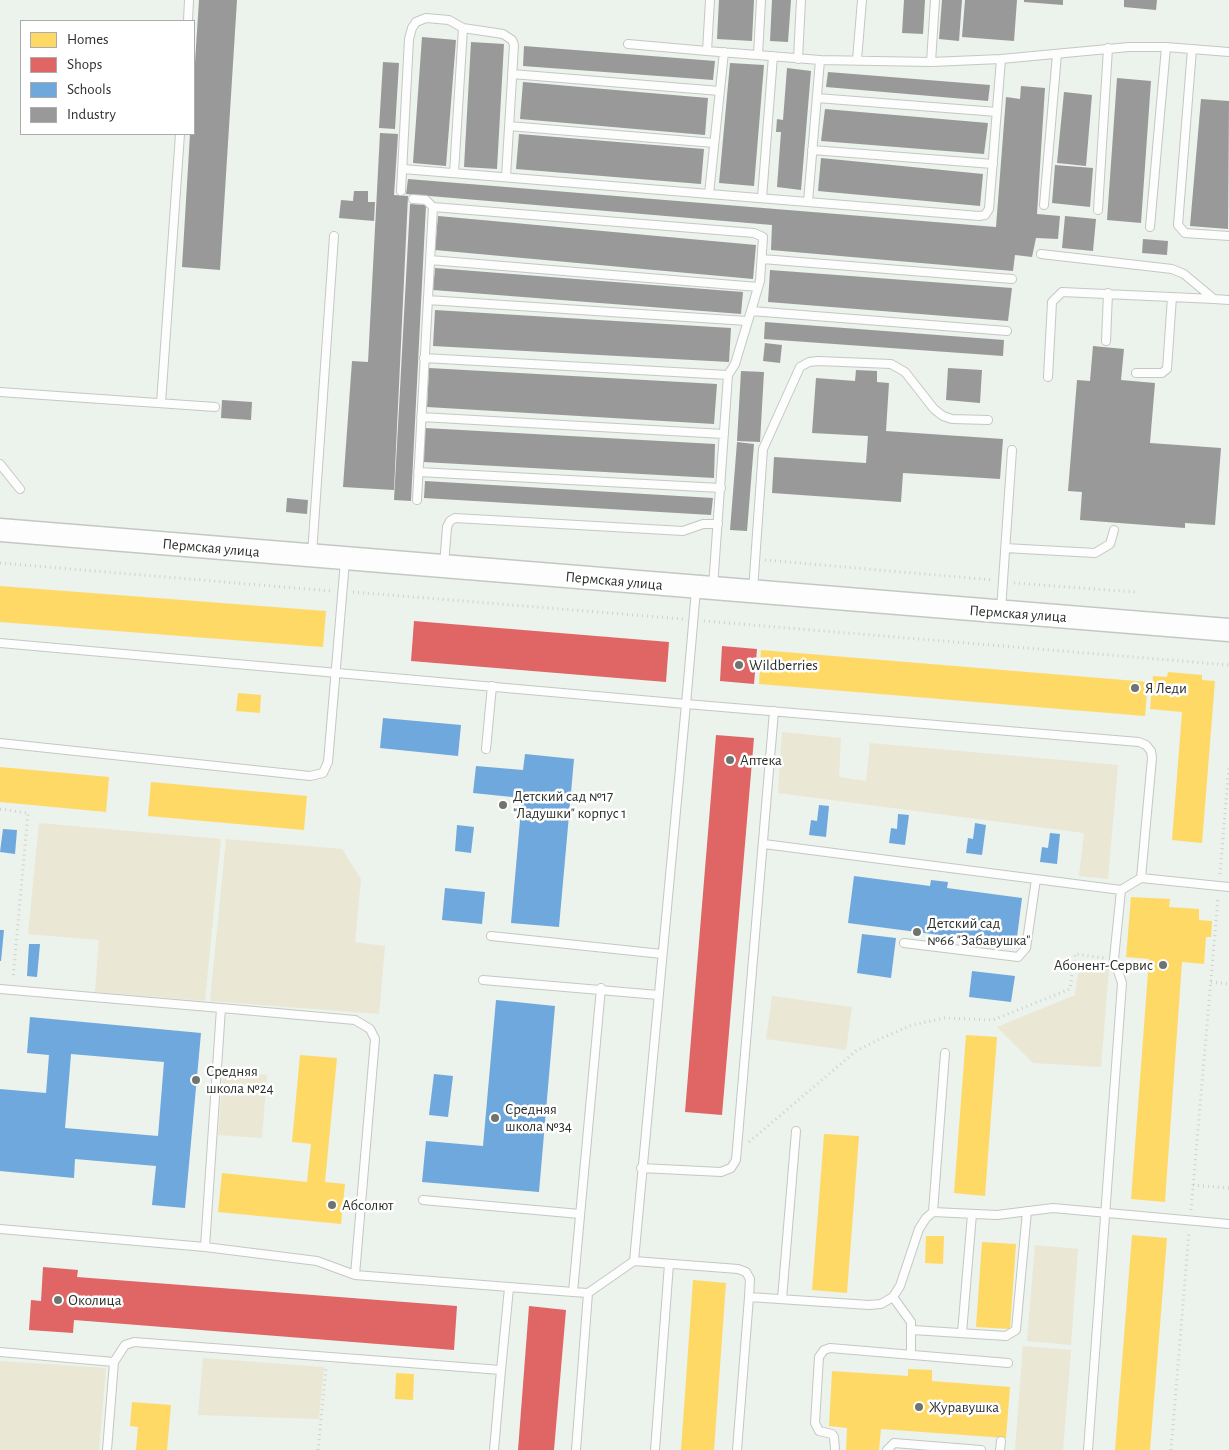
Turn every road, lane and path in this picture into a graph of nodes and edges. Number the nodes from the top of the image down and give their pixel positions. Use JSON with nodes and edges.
{"nodes":[{"id":1,"x":189,"y":0,"type":"edge"},
{"id":2,"x":710,"y":0,"type":"edge"},
{"id":3,"x":761,"y":0,"type":"edge"},
{"id":4,"x":801,"y":0,"type":"edge"},
{"id":5,"x":862,"y":0,"type":"edge"},
{"id":6,"x":935,"y":0,"type":"edge"},
{"id":7,"x":188,"y":20,"type":"edge"},
{"id":8,"x":464,"y":28,"type":"junction"},
{"id":9,"x":628,"y":44,"type":"dead end"},
{"id":10,"x":1166,"y":47,"type":"junction"},
{"id":11,"x":1108,"y":48,"type":"junction"},
{"id":12,"x":1192,"y":48,"type":"junction"},
{"id":13,"x":707,"y":50,"type":"junction"},
{"id":14,"x":724,"y":52,"type":"junction"},
{"id":15,"x":1229,"y":52,"type":"edge"},
{"id":16,"x":1057,"y":54,"type":"junction"},
{"id":17,"x":758,"y":55,"type":"junction"},
{"id":18,"x":773,"y":56,"type":"junction"},
{"id":19,"x":798,"y":59,"type":"junction"},
{"id":20,"x":1001,"y":59,"type":"junction"},
{"id":21,"x":820,"y":60,"type":"junction"},
{"id":22,"x":857,"y":60,"type":"junction"},
{"id":23,"x":930,"y":62,"type":"junction"},
{"id":24,"x":512,"y":74,"type":"junction"},
{"id":25,"x":720,"y":90,"type":"junction"},
{"id":26,"x":817,"y":98,"type":"junction"},
{"id":27,"x":997,"y":112,"type":"junction"},
{"id":28,"x":509,"y":126,"type":"junction"},
{"id":29,"x":180,"y":135,"type":"edge"},
{"id":30,"x":714,"y":143,"type":"junction"},
{"id":31,"x":812,"y":150,"type":"junction"},
{"id":32,"x":993,"y":164,"type":"junction"},
{"id":33,"x":403,"y":169,"type":"junction"},
{"id":34,"x":454,"y":173,"type":"junction"},
{"id":35,"x":506,"y":177,"type":"junction"},
{"id":36,"x":401,"y":190,"type":"dead end"},
{"id":37,"x":709,"y":194,"type":"junction"},
{"id":38,"x":762,"y":198,"type":"junction"},
{"id":39,"x":413,"y":200,"type":"dead end"},
{"id":40,"x":808,"y":202,"type":"junction"},
{"id":41,"x":1044,"y":205,"type":"dead end"},
{"id":42,"x":433,"y":207,"type":"junction"},
{"id":43,"x":1098,"y":210,"type":"dead end"},
{"id":44,"x":1150,"y":227,"type":"dead end"},
{"id":45,"x":334,"y":236,"type":"dead end"},
{"id":46,"x":1229,"y":236,"type":"edge"},
{"id":47,"x":1041,"y":254,"type":"dead end"},
{"id":48,"x":762,"y":259,"type":"junction"},
{"id":49,"x":430,"y":260,"type":"junction"},
{"id":50,"x":1012,"y":279,"type":"dead end"},
{"id":51,"x":758,"y":287,"type":"junction"},
{"id":52,"x":1108,"y":293,"type":"junction"},
{"id":53,"x":1172,"y":297,"type":"junction"},
{"id":54,"x":1214,"y":299,"type":"junction"},
{"id":55,"x":428,"y":300,"type":"junction"},
{"id":56,"x":1229,"y":300,"type":"edge"},
{"id":57,"x":751,"y":311,"type":"junction"},
{"id":58,"x":747,"y":321,"type":"junction"},
{"id":59,"x":1007,"y":330,"type":"dead end"},
{"id":60,"x":1106,"y":341,"type":"dead end"},
{"id":61,"x":424,"y":358,"type":"junction"},
{"id":62,"x":1136,"y":373,"type":"dead end"},
{"id":63,"x":728,"y":375,"type":"junction"},
{"id":64,"x":1048,"y":377,"type":"dead end"},
{"id":65,"x":0,"y":392,"type":"edge"},
{"id":66,"x":161,"y":403,"type":"junction"},
{"id":67,"x":215,"y":407,"type":"dead end"},
{"id":68,"x":421,"y":417,"type":"junction"},
{"id":69,"x":988,"y":420,"type":"dead end"},
{"id":70,"x":724,"y":434,"type":"junction"},
{"id":71,"x":1012,"y":450,"type":"dead end"},
{"id":72,"x":0,"y":464,"type":"edge"},
{"id":73,"x":418,"y":472,"type":"junction"},
{"id":74,"x":720,"y":488,"type":"junction"},
{"id":75,"x":20,"y":490,"type":"dead end"},
{"id":76,"x":417,"y":500,"type":"dead end"},
{"id":77,"x":718,"y":524,"type":"junction"},
{"id":78,"x":0,"y":530,"type":"edge"},
{"id":79,"x":1114,"y":530,"type":"dead end"},
{"id":80,"x":1005,"y":548,"type":"junction"},
{"id":81,"x":311,"y":556,"type":"junction"},
{"id":82,"x":345,"y":559,"type":"junction"},
{"id":83,"x":755,"y":559,"type":"junction"},
{"id":84,"x":0,"y":563,"type":"edge"},
{"id":85,"x":444,"y":567,"type":"junction"},
{"id":86,"x":1003,"y":582,"type":"junction"},
{"id":87,"x":705,"y":588,"type":"junction"},
{"id":88,"x":343,"y":592,"type":"junction"},
{"id":89,"x":753,"y":592,"type":"junction"},
{"id":90,"x":1135,"y":592,"type":"dead end"},
{"id":91,"x":1001,"y":613,"type":"junction"},
{"id":92,"x":693,"y":620,"type":"junction"},
{"id":93,"x":1229,"y":630,"type":"edge"},
{"id":94,"x":0,"y":643,"type":"edge"},
{"id":95,"x":1229,"y":665,"type":"edge"},
{"id":96,"x":336,"y":672,"type":"junction"},
{"id":97,"x":492,"y":686,"type":"junction"},
{"id":98,"x":686,"y":704,"type":"junction"},
{"id":99,"x":774,"y":711,"type":"junction"},
{"id":100,"x":0,"y":743,"type":"edge"},
{"id":101,"x":486,"y":750,"type":"dead end"},
{"id":102,"x":1229,"y":766,"type":"edge"},
{"id":103,"x":0,"y":809,"type":"edge"},
{"id":104,"x":764,"y":844,"type":"junction"},
{"id":105,"x":1141,"y":878,"type":"junction"},
{"id":106,"x":1036,"y":879,"type":"junction"},
{"id":107,"x":1219,"y":886,"type":"junction"},
{"id":108,"x":1229,"y":887,"type":"edge"},
{"id":109,"x":1121,"y":890,"type":"junction"},
{"id":110,"x":491,"y":936,"type":"dead end"},
{"id":111,"x":904,"y":943,"type":"dead end"},
{"id":112,"x":662,"y":954,"type":"junction"},
{"id":113,"x":1114,"y":959,"type":"junction"},
{"id":114,"x":483,"y":980,"type":"dead end"},
{"id":115,"x":1211,"y":982,"type":"junction"},
{"id":116,"x":1229,"y":984,"type":"edge"},
{"id":117,"x":601,"y":988,"type":"junction"},
{"id":118,"x":0,"y":989,"type":"edge"},
{"id":119,"x":12,"y":989,"type":"junction"},
{"id":120,"x":658,"y":995,"type":"junction"},
{"id":121,"x":221,"y":1008,"type":"junction"},
{"id":122,"x":945,"y":1053,"type":"dead end"},
{"id":123,"x":796,"y":1131,"type":"dead end"},
{"id":124,"x":737,"y":1152,"type":"junction"},
{"id":125,"x":641,"y":1168,"type":"junction"},
{"id":126,"x":1192,"y":1185,"type":"junction"},
{"id":127,"x":1229,"y":1188,"type":"edge"},
{"id":128,"x":423,"y":1200,"type":"dead end"},
{"id":129,"x":1026,"y":1211,"type":"junction"},
{"id":130,"x":933,"y":1212,"type":"junction"},
{"id":131,"x":1107,"y":1212,"type":"junction"},
{"id":132,"x":580,"y":1214,"type":"junction"},
{"id":133,"x":972,"y":1214,"type":"junction"},
{"id":134,"x":1190,"y":1220,"type":"junction"},
{"id":135,"x":1229,"y":1224,"type":"edge"},
{"id":136,"x":0,"y":1228,"type":"edge"},
{"id":137,"x":205,"y":1247,"type":"junction"},
{"id":138,"x":634,"y":1261,"type":"junction"},
{"id":139,"x":669,"y":1264,"type":"junction"},
{"id":140,"x":355,"y":1275,"type":"junction"},
{"id":141,"x":509,"y":1288,"type":"junction"},
{"id":142,"x":573,"y":1292,"type":"junction"},
{"id":143,"x":588,"y":1293,"type":"junction"},
{"id":144,"x":749,"y":1297,"type":"junction"},
{"id":145,"x":893,"y":1297,"type":"junction"},
{"id":146,"x":782,"y":1299,"type":"junction"},
{"id":147,"x":912,"y":1330,"type":"junction"},
{"id":148,"x":962,"y":1333,"type":"junction"},
{"id":149,"x":0,"y":1352,"type":"edge"},
{"id":150,"x":911,"y":1355,"type":"junction"},
{"id":151,"x":327,"y":1357,"type":"junction"},
{"id":152,"x":114,"y":1362,"type":"junction"},
{"id":153,"x":1008,"y":1363,"type":"dead end"},
{"id":154,"x":501,"y":1370,"type":"junction"},
{"id":155,"x":107,"y":1450,"type":"edge"},
{"id":156,"x":318,"y":1450,"type":"edge"},
{"id":157,"x":494,"y":1450,"type":"edge"},
{"id":158,"x":576,"y":1450,"type":"edge"},
{"id":159,"x":656,"y":1450,"type":"edge"},
{"id":160,"x":737,"y":1450,"type":"edge"},
{"id":161,"x":835,"y":1450,"type":"edge"},
{"id":162,"x":887,"y":1450,"type":"edge"},
{"id":163,"x":981,"y":1450,"type":"edge"},
{"id":164,"x":1088,"y":1450,"type":"edge"},
{"id":165,"x":1171,"y":1450,"type":"edge"}],
"edges":[{"from":1,"to":7,"type":"lane"},
{"from":2,"to":13,"type":"lane"},
{"from":3,"to":17,"type":"lane"},
{"from":4,"to":19,"type":"lane"},
{"from":5,"to":22,"type":"lane"},
{"from":6,"to":23,"type":"lane"},
{"from":8,"to":24,"type":"lane"},
{"from":8,"to":33,"type":"lane"},
{"from":8,"to":34,"type":"lane"},
{"from":9,"to":13,"type":"lane"},
{"from":10,"to":11,"type":"lane"},
{"from":10,"to":12,"type":"lane"},
{"from":10,"to":44,"type":"lane"},
{"from":11,"to":16,"type":"lane"},
{"from":11,"to":43,"type":"lane"},
{"from":12,"to":15,"type":"lane"},
{"from":12,"to":46,"type":"lane"},
{"from":13,"to":14,"type":"lane"},
{"from":14,"to":17,"type":"lane"},
{"from":14,"to":25,"type":"lane"},
{"from":16,"to":20,"type":"lane"},
{"from":16,"to":41,"type":"lane"},
{"from":17,"to":18,"type":"lane"},
{"from":18,"to":19,"type":"lane"},
{"from":18,"to":38,"type":"lane"},
{"from":19,"to":21,"type":"lane"},
{"from":20,"to":23,"type":"lane"},
{"from":20,"to":27,"type":"lane"},
{"from":21,"to":22,"type":"lane"},
{"from":21,"to":26,"type":"lane"},
{"from":22,"to":23,"type":"lane"},
{"from":24,"to":25,"type":"lane"},
{"from":24,"to":28,"type":"lane"},
{"from":25,"to":30,"type":"lane"},
{"from":26,"to":27,"type":"lane"},
{"from":26,"to":31,"type":"lane"},
{"from":27,"to":32,"type":"lane"},
{"from":28,"to":30,"type":"lane"},
{"from":28,"to":35,"type":"lane"},
{"from":29,"to":66,"type":"lane"},
{"from":30,"to":37,"type":"lane"},
{"from":31,"to":32,"type":"lane"},
{"from":31,"to":40,"type":"lane"},
{"from":32,"to":40,"type":"lane"},
{"from":33,"to":34,"type":"lane"},
{"from":33,"to":36,"type":"lane"},
{"from":34,"to":35,"type":"lane"},
{"from":35,"to":37,"type":"lane"},
{"from":37,"to":38,"type":"lane"},
{"from":38,"to":40,"type":"lane"},
{"from":39,"to":42,"type":"lane"},
{"from":42,"to":48,"type":"lane"},
{"from":42,"to":49,"type":"lane"},
{"from":45,"to":81,"type":"lane"},
{"from":47,"to":54,"type":"lane"},
{"from":48,"to":50,"type":"lane"},
{"from":48,"to":51,"type":"lane"},
{"from":49,"to":51,"type":"lane"},
{"from":49,"to":55,"type":"lane"},
{"from":51,"to":57,"type":"lane"},
{"from":52,"to":53,"type":"lane"},
{"from":52,"to":60,"type":"lane"},
{"from":52,"to":64,"type":"lane"},
{"from":53,"to":54,"type":"lane"},
{"from":53,"to":62,"type":"lane"},
{"from":54,"to":56,"type":"lane"},
{"from":55,"to":58,"type":"lane"},
{"from":55,"to":61,"type":"lane"},
{"from":57,"to":58,"type":"lane"},
{"from":57,"to":59,"type":"lane"},
{"from":58,"to":63,"type":"lane"},
{"from":61,"to":63,"type":"lane"},
{"from":61,"to":68,"type":"lane"},
{"from":63,"to":70,"type":"lane"},
{"from":65,"to":66,"type":"lane"},
{"from":66,"to":67,"type":"lane"},
{"from":68,"to":70,"type":"lane"},
{"from":68,"to":73,"type":"lane"},
{"from":69,"to":83,"type":"lane"},
{"from":70,"to":74,"type":"lane"},
{"from":71,"to":80,"type":"lane"},
{"from":72,"to":75,"type":"lane"},
{"from":73,"to":74,"type":"lane"},
{"from":73,"to":76,"type":"lane"},
{"from":74,"to":77,"type":"lane"},
{"from":77,"to":85,"type":"lane"},
{"from":77,"to":87,"type":"lane"},
{"from":78,"to":81,"type":"street","name":"Пермская улица"},
{"from":79,"to":80,"type":"lane"},
{"from":80,"to":86,"type":"lane"},
{"from":81,"to":82,"type":"street","name":"Пермская улица"},
{"from":82,"to":85,"type":"street","name":"Пермская улица"},
{"from":82,"to":88,"type":"lane"},
{"from":83,"to":86,"type":"path"},
{"from":83,"to":89,"type":"lane"},
{"from":84,"to":88,"type":"path"},
{"from":85,"to":87,"type":"street","name":"Пермская улица"},
{"from":86,"to":90,"type":"path"},
{"from":86,"to":91,"type":"lane"},
{"from":87,"to":89,"type":"street","name":"Пермская улица"},
{"from":87,"to":92,"type":"lane"},
{"from":88,"to":92,"type":"path"},
{"from":88,"to":96,"type":"lane"},
{"from":89,"to":91,"type":"street","name":"Пермская улица"},
{"from":91,"to":93,"type":"street","name":"Пермская улица"},
{"from":92,"to":95,"type":"path"},
{"from":92,"to":98,"type":"lane"},
{"from":94,"to":96,"type":"lane"},
{"from":96,"to":97,"type":"lane"},
{"from":96,"to":100,"type":"lane"},
{"from":97,"to":98,"type":"lane"},
{"from":97,"to":101,"type":"lane"},
{"from":98,"to":99,"type":"lane"},
{"from":98,"to":112,"type":"lane"},
{"from":99,"to":104,"type":"lane"},
{"from":99,"to":105,"type":"lane"},
{"from":102,"to":107,"type":"path"},
{"from":103,"to":119,"type":"path"},
{"from":104,"to":106,"type":"lane"},
{"from":104,"to":124,"type":"lane"},
{"from":105,"to":107,"type":"lane"},
{"from":105,"to":109,"type":"lane"},
{"from":106,"to":109,"type":"lane"},
{"from":106,"to":111,"type":"lane"},
{"from":107,"to":108,"type":"lane"},
{"from":107,"to":115,"type":"path"},
{"from":109,"to":113,"type":"lane"},
{"from":110,"to":112,"type":"lane"},
{"from":112,"to":120,"type":"lane"},
{"from":113,"to":124,"type":"path"},
{"from":113,"to":131,"type":"lane"},
{"from":114,"to":117,"type":"lane"},
{"from":115,"to":116,"type":"path"},
{"from":115,"to":126,"type":"path"},
{"from":117,"to":120,"type":"lane"},
{"from":117,"to":132,"type":"lane"},
{"from":118,"to":119,"type":"lane"},
{"from":119,"to":121,"type":"lane"},
{"from":120,"to":125,"type":"lane"},
{"from":121,"to":137,"type":"lane"},
{"from":121,"to":140,"type":"lane"},
{"from":122,"to":130,"type":"lane"},
{"from":123,"to":146,"type":"lane"},
{"from":124,"to":125,"type":"lane"},
{"from":125,"to":138,"type":"lane"},
{"from":126,"to":127,"type":"path"},
{"from":126,"to":134,"type":"path"},
{"from":128,"to":132,"type":"lane"},
{"from":129,"to":131,"type":"lane"},
{"from":129,"to":133,"type":"lane"},
{"from":129,"to":148,"type":"lane"},
{"from":130,"to":133,"type":"lane"},
{"from":130,"to":145,"type":"lane"},
{"from":131,"to":134,"type":"lane"},
{"from":131,"to":164,"type":"lane"},
{"from":132,"to":142,"type":"lane"},
{"from":133,"to":148,"type":"lane"},
{"from":134,"to":135,"type":"lane"},
{"from":134,"to":165,"type":"path"},
{"from":136,"to":137,"type":"lane"},
{"from":137,"to":140,"type":"lane"},
{"from":138,"to":139,"type":"lane"},
{"from":138,"to":143,"type":"lane"},
{"from":139,"to":144,"type":"lane"},
{"from":139,"to":159,"type":"lane"},
{"from":140,"to":141,"type":"lane"},
{"from":141,"to":142,"type":"lane"},
{"from":141,"to":154,"type":"lane"},
{"from":142,"to":143,"type":"lane"},
{"from":143,"to":158,"type":"lane"},
{"from":144,"to":146,"type":"lane"},
{"from":144,"to":160,"type":"lane"},
{"from":145,"to":146,"type":"lane"},
{"from":145,"to":147,"type":"lane"},
{"from":147,"to":148,"type":"lane"},
{"from":147,"to":150,"type":"lane"},
{"from":149,"to":152,"type":"lane"},
{"from":150,"to":153,"type":"lane"},
{"from":150,"to":161,"type":"lane"},
{"from":151,"to":152,"type":"lane"},
{"from":151,"to":154,"type":"lane"},
{"from":151,"to":156,"type":"path"},
{"from":152,"to":155,"type":"lane"},
{"from":154,"to":157,"type":"lane"},
{"from":162,"to":163,"type":"lane"}]}
